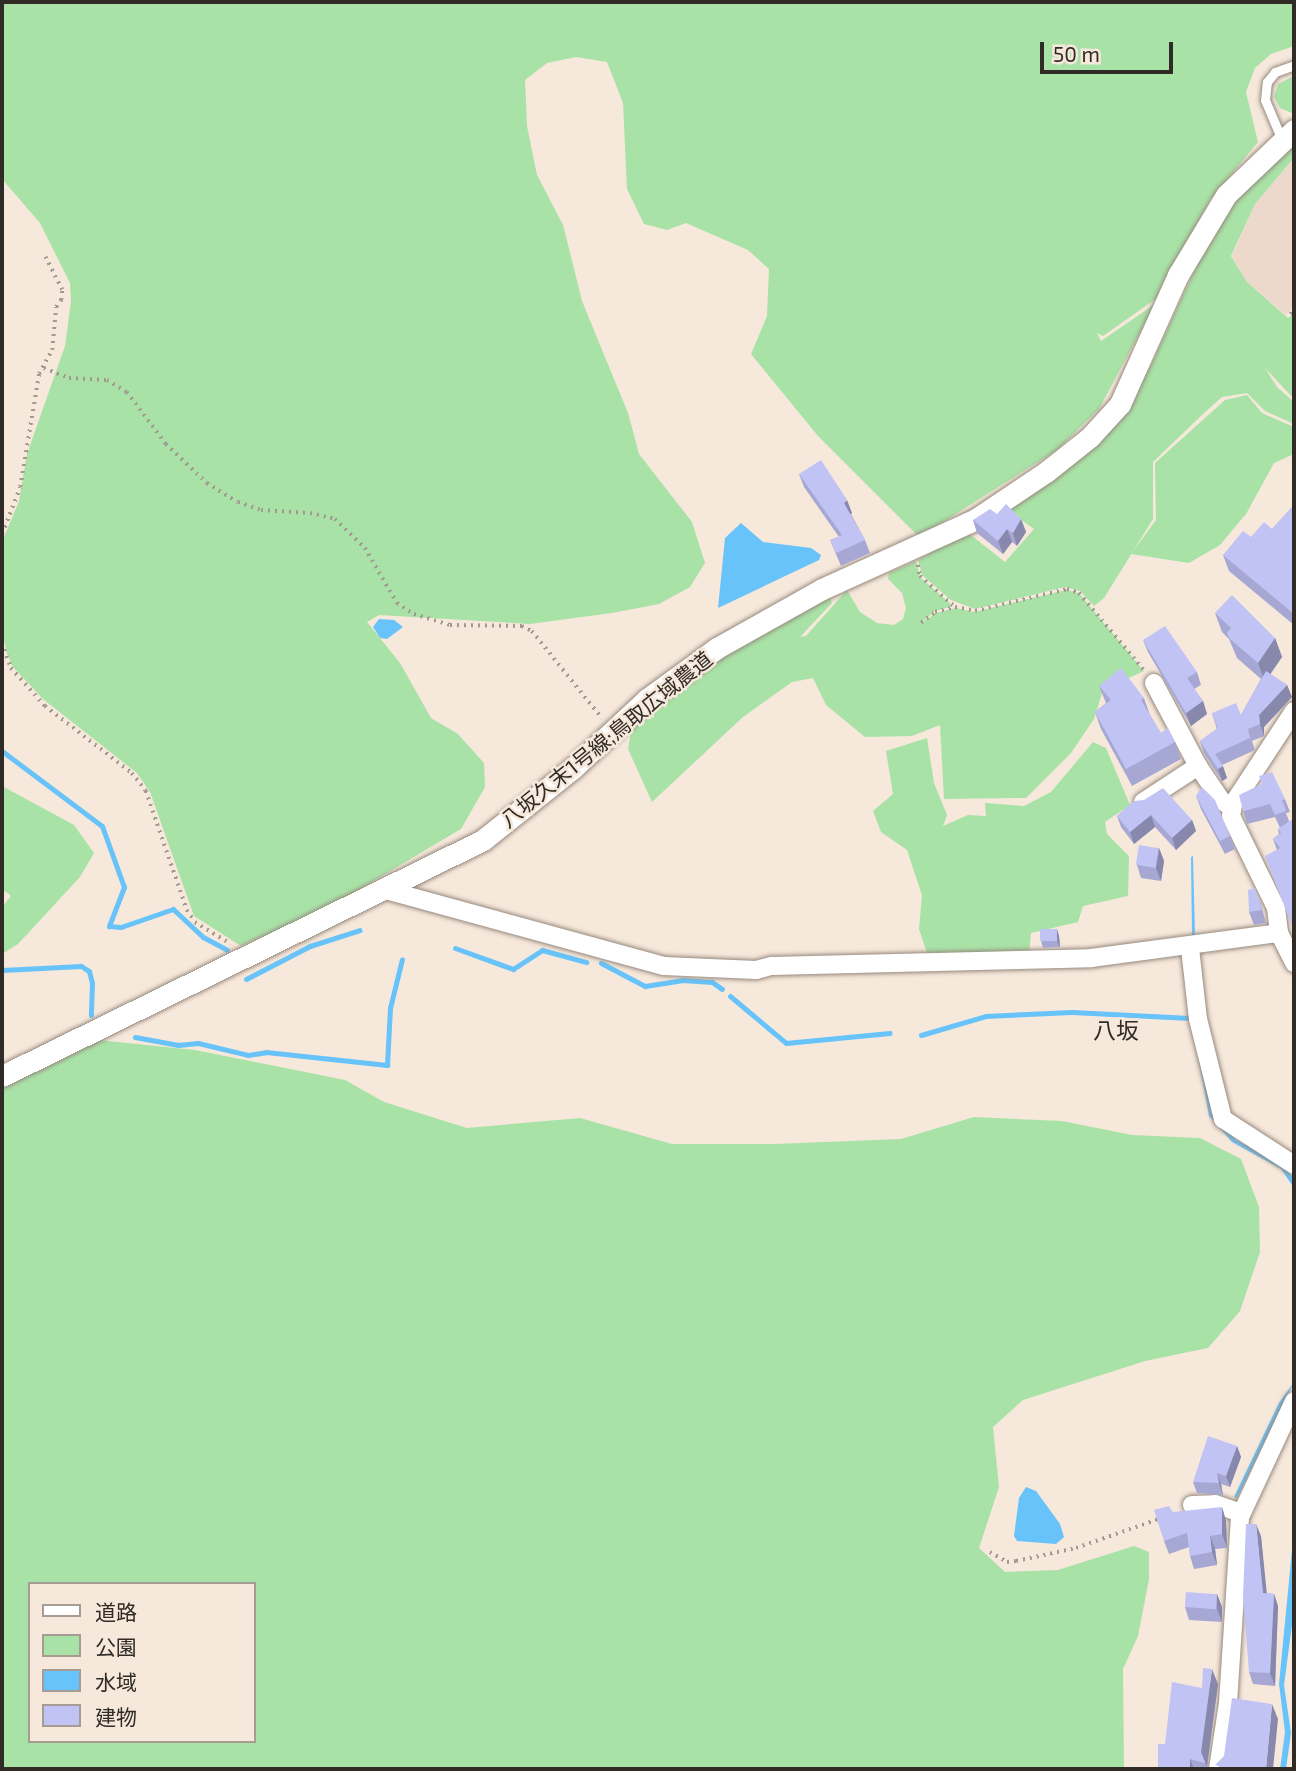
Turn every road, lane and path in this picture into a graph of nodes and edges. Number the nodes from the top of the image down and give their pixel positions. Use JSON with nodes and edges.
{"nodes":[{"id":1,"x":1294,"y":65,"type":"edge"},
{"id":2,"x":1288,"y":135,"type":"edge"},
{"id":3,"x":45,"y":257,"type":"dead end"},
{"id":4,"x":1294,"y":309,"type":"edge"},
{"id":5,"x":1290,"y":314,"type":"dead end"},
{"id":6,"x":44,"y":368,"type":"junction"},
{"id":7,"x":2,"y":534,"type":"edge"},
{"id":8,"x":914,"y":550,"type":"junction"},
{"id":9,"x":955,"y":607,"type":"junction"},
{"id":10,"x":920,"y":623,"type":"dead end"},
{"id":11,"x":2,"y":645,"type":"edge"},
{"id":12,"x":1154,"y":683,"type":"joint"},
{"id":13,"x":1294,"y":711,"type":"edge"},
{"id":14,"x":613,"y":732,"type":"junction"},
{"id":15,"x":1198,"y":766,"type":"junction"},
{"id":16,"x":1143,"y":802,"type":"edge"},
{"id":17,"x":1232,"y":808,"type":"junction"},
{"id":18,"x":386,"y":890,"type":"junction"},
{"id":19,"x":1279,"y":933,"type":"junction"},
{"id":20,"x":1190,"y":947,"type":"junction"},
{"id":21,"x":247,"y":956,"type":"junction"},
{"id":22,"x":1294,"y":963,"type":"edge"},
{"id":23,"x":2,"y":1076,"type":"edge"},
{"id":24,"x":1294,"y":1165,"type":"edge"},
{"id":25,"x":1294,"y":1401,"type":"edge"},
{"id":26,"x":1192,"y":1504,"type":"joint"},
{"id":27,"x":1241,"y":1513,"type":"junction"},
{"id":28,"x":990,"y":1552,"type":"dead end"},
{"id":29,"x":1218,"y":1769,"type":"edge"}],
"edges":[{"from":1,"to":2,"type":"lane"},
{"from":2,"to":8,"type":"street","name":"八坂久末1号線;鳥取広域農道"},
{"from":3,"to":6,"type":"path"},
{"from":4,"to":5,"type":"path"},
{"from":6,"to":7,"type":"path"},
{"from":6,"to":14,"type":"path"},
{"from":8,"to":9,"type":"path"},
{"from":8,"to":14,"type":"street","name":"八坂久末1号線;鳥取広域農道"},
{"from":9,"to":10,"type":"path"},
{"from":9,"to":12,"type":"path"},
{"from":11,"to":21,"type":"path"},
{"from":12,"to":15,"type":"street"},
{"from":13,"to":17,"type":"street"},
{"from":14,"to":18,"type":"street","name":"八坂久末1号線;鳥取広域農道"},
{"from":15,"to":16,"type":"street"},
{"from":15,"to":17,"type":"street"},
{"from":17,"to":19,"type":"street"},
{"from":18,"to":20,"type":"street"},
{"from":18,"to":21,"type":"street","name":"八坂久末1号線;鳥取広域農道"},
{"from":19,"to":20,"type":"street"},
{"from":19,"to":22,"type":"street"},
{"from":20,"to":24,"type":"street"},
{"from":21,"to":23,"type":"street","name":"八坂久末1号線;鳥取広域農道"},
{"from":25,"to":27,"type":"street"},
{"from":26,"to":27,"type":"street"},
{"from":26,"to":28,"type":"path"},
{"from":27,"to":29,"type":"street"}]}
